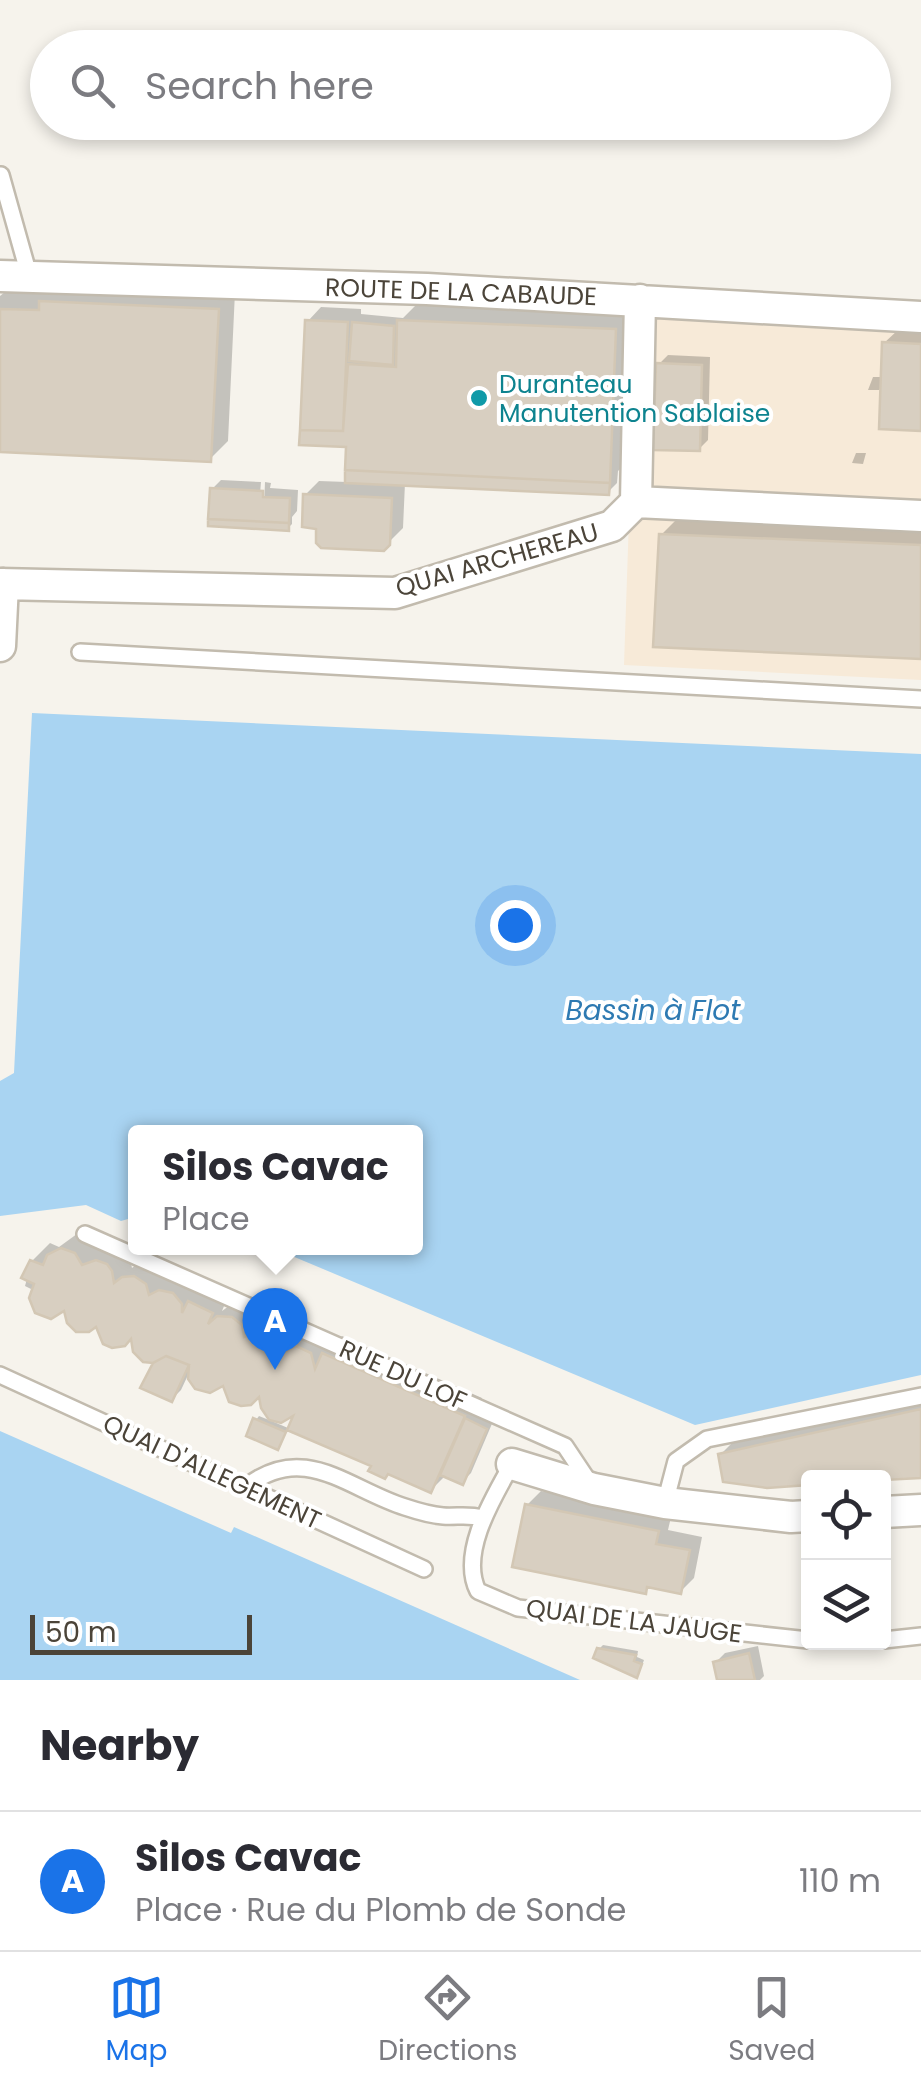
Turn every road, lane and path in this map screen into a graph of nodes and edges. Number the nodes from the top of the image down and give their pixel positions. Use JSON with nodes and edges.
{"nodes":[{"id":1,"x":1,"y":175,"type":"edge"},
{"id":2,"x":15,"y":275,"type":"edge"},
{"id":3,"x":640,"y":300,"type":"junction"},
{"id":4,"x":921,"y":317,"type":"edge"},
{"id":5,"x":636,"y":502,"type":"junction"},
{"id":6,"x":921,"y":516,"type":"edge"},
{"id":7,"x":1,"y":584,"type":"edge"},
{"id":8,"x":0,"y":646,"type":"edge"},
{"id":9,"x":80,"y":652,"type":"dead end"},
{"id":10,"x":921,"y":699,"type":"edge"},
{"id":11,"x":85,"y":1234,"type":"dead end"},
{"id":12,"x":128,"y":1253,"type":"edge"},
{"id":13,"x":133,"y":1255,"type":"edge"},
{"id":14,"x":0,"y":1376,"type":"edge"},
{"id":15,"x":921,"y":1396,"type":"edge"},
{"id":16,"x":512,"y":1464,"type":"joint"},
{"id":17,"x":246,"y":1487,"type":"junction"},
{"id":18,"x":594,"y":1489,"type":"junction"},
{"id":19,"x":665,"y":1503,"type":"junction"},
{"id":20,"x":921,"y":1510,"type":"edge"},
{"id":21,"x":891,"y":1512,"type":"edge"},
{"id":22,"x":801,"y":1516,"type":"edge"},
{"id":23,"x":482,"y":1518,"type":"junction"},
{"id":24,"x":424,"y":1569,"type":"dead end"},
{"id":25,"x":921,"y":1636,"type":"edge"},
{"id":26,"x":801,"y":1639,"type":"edge"},
{"id":27,"x":891,"y":1639,"type":"edge"}],
"edges":[{"from":1,"to":2,"type":"lane"},
{"from":2,"to":3,"type":"street","name":"ROUTE DE LA CABAUDE"},
{"from":3,"to":4,"type":"street","name":"ROUTE DE LA CABAUDE"},
{"from":3,"to":5,"type":"street"},
{"from":5,"to":6,"type":"street"},
{"from":5,"to":7,"type":"street","name":"QUAI ARCHEREAU"},
{"from":7,"to":8,"type":"street"},
{"from":9,"to":10,"type":"lane"},
{"from":11,"to":12,"type":"lane","name":"RUE DU LOF"},
{"from":13,"to":18,"type":"lane","name":"RUE DU LOF"},
{"from":14,"to":17,"type":"lane","name":"QUAI D'ALLEGEMENT"},
{"from":15,"to":19,"type":"lane"},
{"from":16,"to":18,"type":"street"},
{"from":16,"to":23,"type":"lane","name":"QUAI DE LA JAUGE"},
{"from":17,"to":23,"type":"lane"},
{"from":17,"to":24,"type":"lane","name":"QUAI D'ALLEGEMENT"},
{"from":18,"to":19,"type":"street"},
{"from":19,"to":22,"type":"street"},
{"from":20,"to":21,"type":"street"},
{"from":23,"to":26,"type":"lane","name":"QUAI DE LA JAUGE"},
{"from":25,"to":27,"type":"lane"}]}
